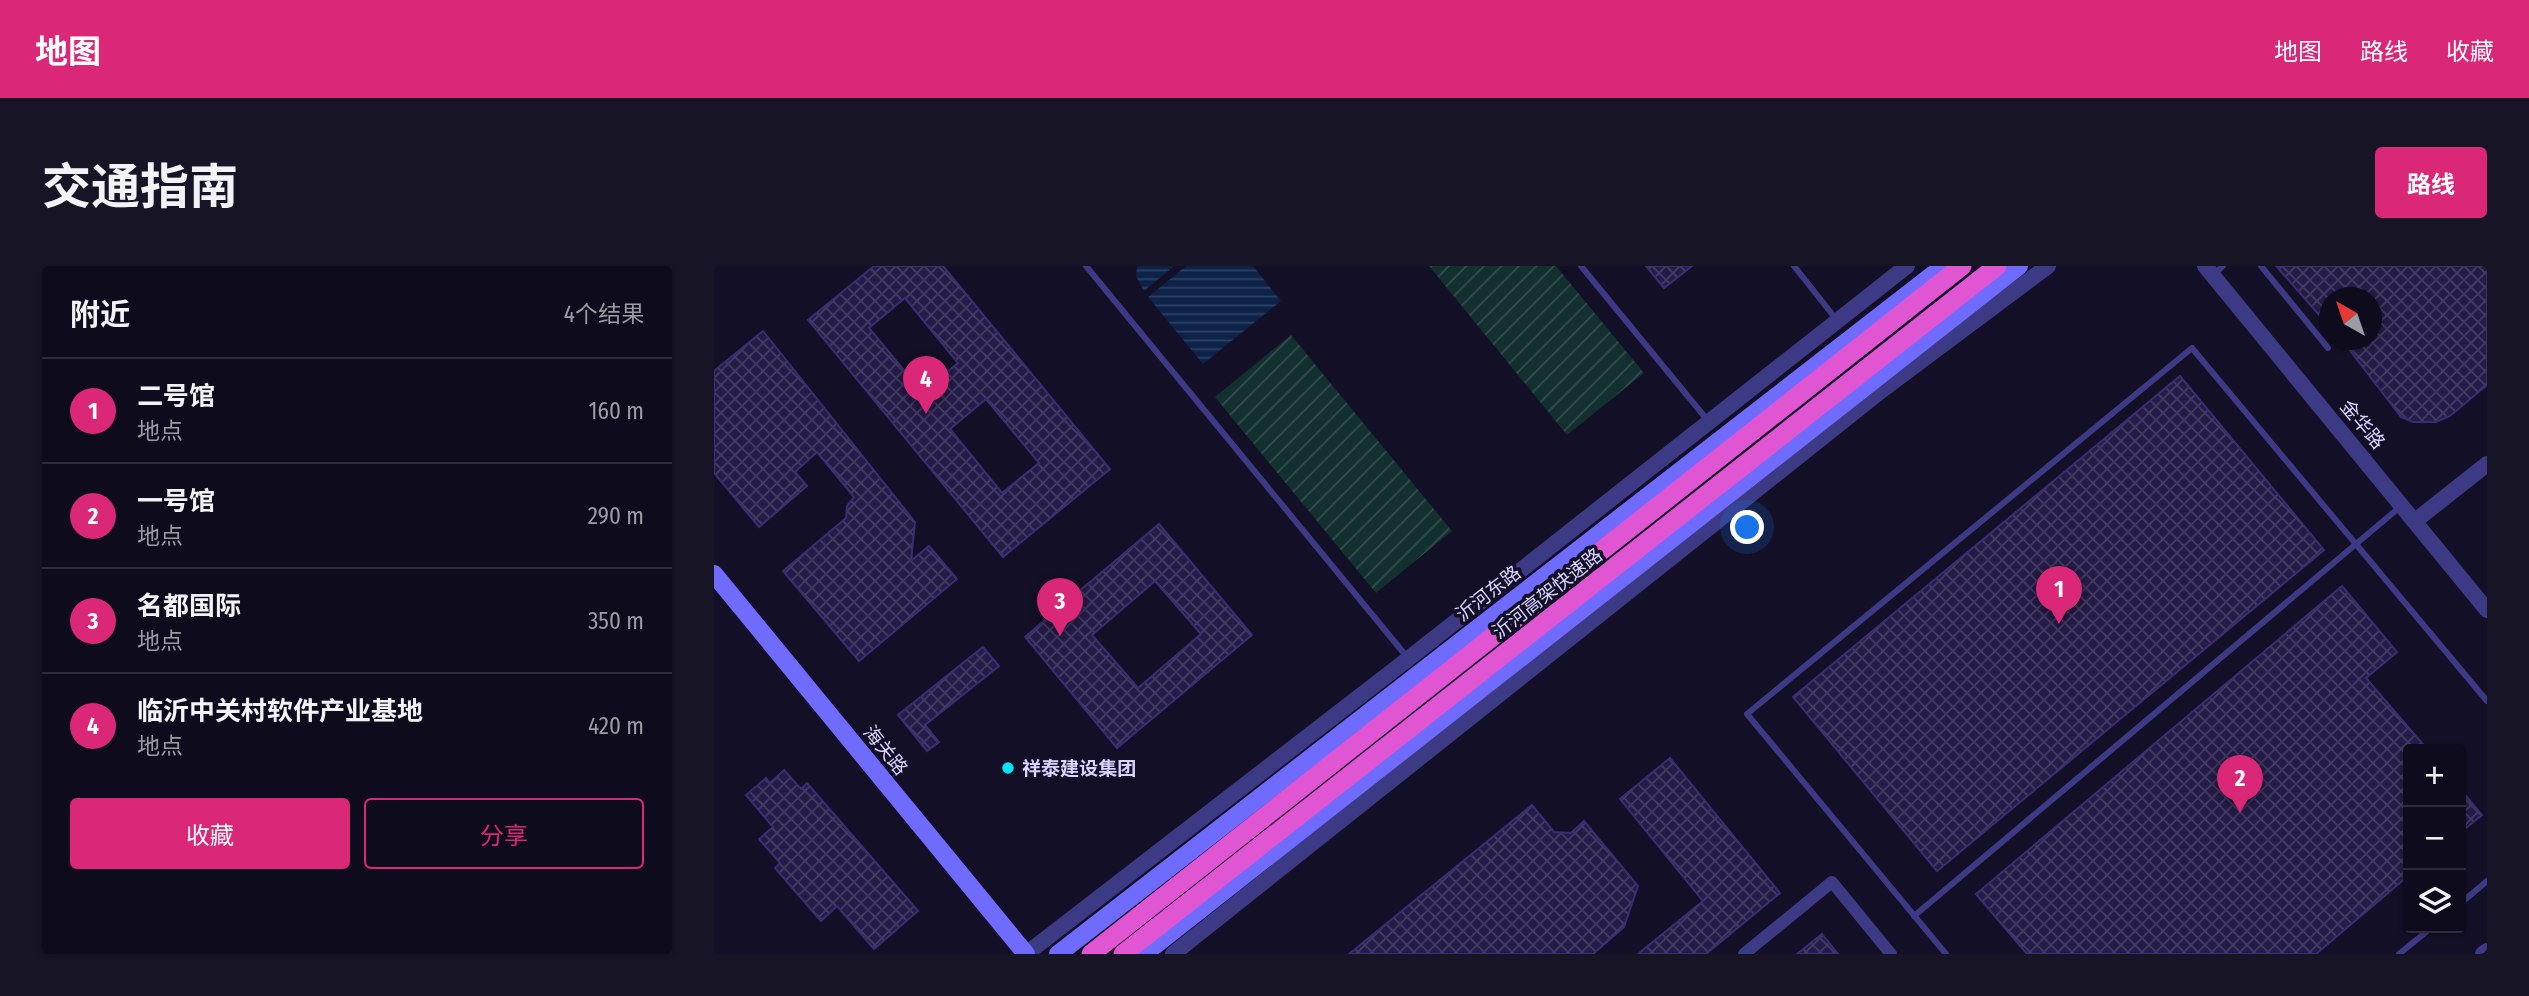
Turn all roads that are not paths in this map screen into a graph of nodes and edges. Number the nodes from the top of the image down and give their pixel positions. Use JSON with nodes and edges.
{"nodes":[{"id":1,"x":1581,"y":266,"type":"edge"},
{"id":2,"x":1794,"y":266,"type":"edge"},
{"id":3,"x":1908,"y":266,"type":"edge"},
{"id":4,"x":1944,"y":266,"type":"edge"},
{"id":5,"x":1954,"y":266,"type":"edge"},
{"id":6,"x":1962,"y":266,"type":"edge"},
{"id":7,"x":1997,"y":266,"type":"edge"},
{"id":8,"x":2010,"y":266,"type":"edge"},
{"id":9,"x":2019,"y":266,"type":"edge"},
{"id":10,"x":2048,"y":266,"type":"edge"},
{"id":11,"x":2261,"y":266,"type":"edge"},
{"id":12,"x":1090,"y":268,"type":"edge"},
{"id":13,"x":2214,"y":269,"type":"edge"},
{"id":14,"x":1916,"y":303,"type":"junction"},
{"id":15,"x":1837,"y":320,"type":"junction"},
{"id":16,"x":1927,"y":322,"type":"junction"},
{"id":17,"x":2319,"y":337,"type":"edge"},
{"id":18,"x":1853,"y":413,"type":"junction"},
{"id":19,"x":1710,"y":423,"type":"junction"},
{"id":20,"x":1816,"y":426,"type":"junction"},
{"id":21,"x":2487,"y":464,"type":"edge"},
{"id":22,"x":2403,"y":506,"type":"junction"},
{"id":23,"x":2414,"y":521,"type":"junction"},
{"id":24,"x":2356,"y":544,"type":"junction"},
{"id":25,"x":714,"y":573,"type":"edge"},
{"id":26,"x":2487,"y":610,"type":"edge"},
{"id":27,"x":1408,"y":659,"type":"junction"},
{"id":28,"x":2487,"y":701,"type":"edge"},
{"id":29,"x":2487,"y":881,"type":"edge"},
{"id":30,"x":2466,"y":898,"type":"edge"},
{"id":31,"x":1914,"y":916,"type":"junction"},
{"id":32,"x":2425,"y":933,"type":"edge"},
{"id":33,"x":2487,"y":950,"type":"edge"},
{"id":34,"x":1026,"y":954,"type":"edge"},
{"id":35,"x":1058,"y":954,"type":"edge"},
{"id":36,"x":1091,"y":954,"type":"edge"},
{"id":37,"x":1123,"y":954,"type":"edge"},
{"id":38,"x":1144,"y":954,"type":"edge"},
{"id":39,"x":1173,"y":954,"type":"edge"},
{"id":40,"x":1744,"y":954,"type":"edge"},
{"id":41,"x":1891,"y":954,"type":"edge"},
{"id":42,"x":1946,"y":954,"type":"edge"},
{"id":43,"x":2399,"y":954,"type":"edge"},
{"id":44,"x":2483,"y":954,"type":"edge"}],
"edges":[{"from":1,"to":19,"type":"lane"},
{"from":2,"to":15,"type":"lane"},
{"from":3,"to":15,"type":"street"},
{"from":4,"to":35,"type":"main road","name":"沂河东路"},
{"from":5,"to":14,"type":"highway"},
{"from":6,"to":14,"type":"highway","name":"沂河高架快速路"},
{"from":7,"to":16,"type":"highway","name":"沂河高架快速路"},
{"from":8,"to":16,"type":"highway"},
{"from":9,"to":20,"type":"main road"},
{"from":10,"to":18,"type":"street"},
{"from":11,"to":17,"type":"lane"},
{"from":12,"to":27,"type":"lane"},
{"from":13,"to":22,"type":"street","name":"金华路"},
{"from":14,"to":36,"type":"highway","name":"沂河高架快速路"},
{"from":15,"to":19,"type":"street"},
{"from":16,"to":37,"type":"highway","name":"沂河高架快速路"},
{"from":18,"to":20,"type":"main road"},
{"from":18,"to":39,"type":"street"},
{"from":19,"to":27,"type":"street"},
{"from":20,"to":38,"type":"main road"},
{"from":21,"to":23,"type":"street"},
{"from":22,"to":23,"type":"street","name":"金华路"},
{"from":22,"to":24,"type":"lane"},
{"from":23,"to":26,"type":"street","name":"金华路"},
{"from":24,"to":28,"type":"lane"},
{"from":24,"to":31,"type":"lane"},
{"from":24,"to":31,"type":"lane"},
{"from":25,"to":34,"type":"main road","name":"海关路"},
{"from":27,"to":34,"type":"street"},
{"from":29,"to":30,"type":"lane"},
{"from":31,"to":42,"type":"lane"},
{"from":32,"to":43,"type":"lane"},
{"from":33,"to":44,"type":"street"},
{"from":40,"to":41,"type":"street"}]}
